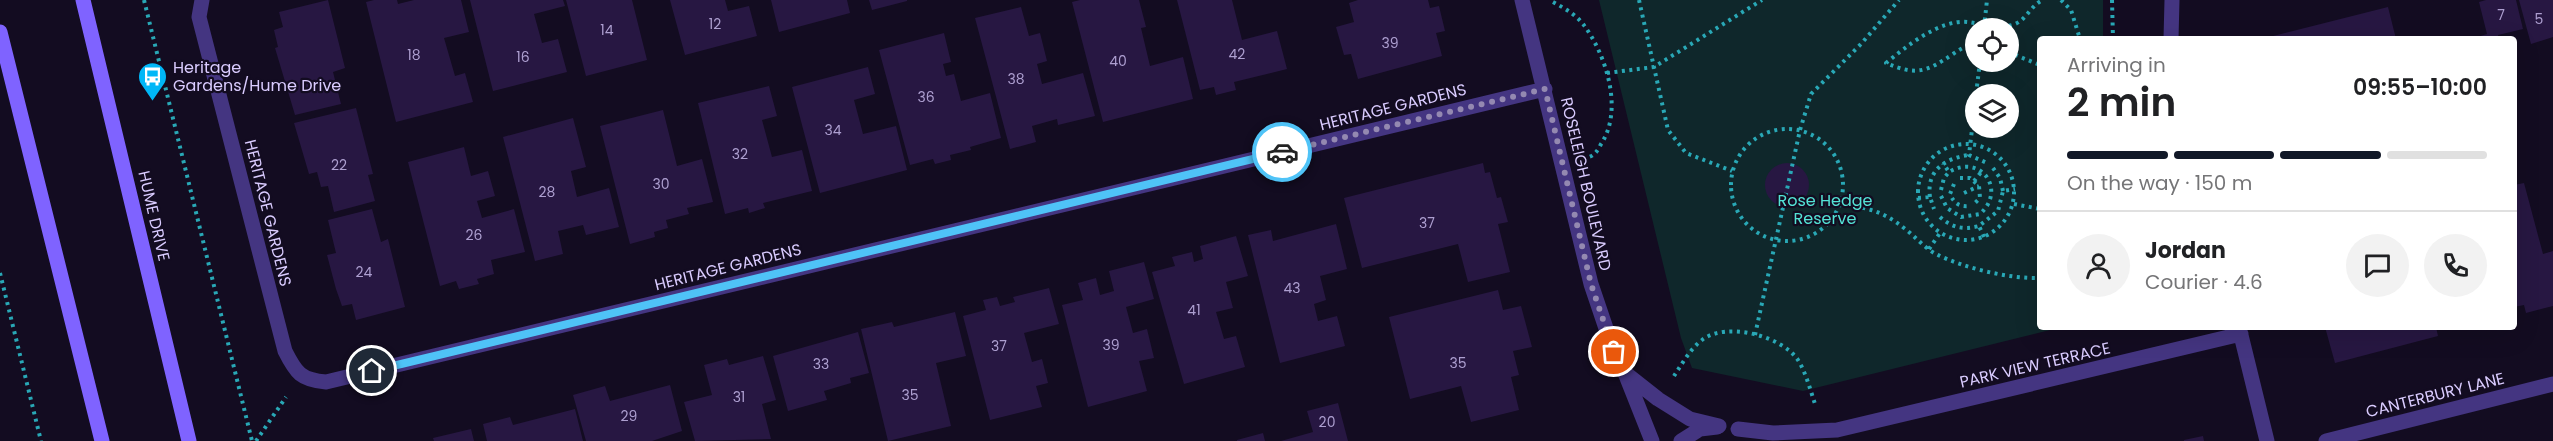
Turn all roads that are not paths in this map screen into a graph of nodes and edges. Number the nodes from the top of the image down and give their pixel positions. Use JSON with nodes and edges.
{"nodes":[{"id":1,"x":83,"y":0,"type":"edge"},
{"id":2,"x":202,"y":0,"type":"edge"},
{"id":3,"x":2172,"y":0,"type":"edge"},
{"id":4,"x":1522,"y":1,"type":"edge"},
{"id":5,"x":0,"y":32,"type":"edge"},
{"id":6,"x":2171,"y":36,"type":"edge"},
{"id":7,"x":1545,"y":89,"type":"junction"},
{"id":8,"x":2240,"y":330,"type":"edge"},
{"id":9,"x":1625,"y":373,"type":"junction"},
{"id":10,"x":2553,"y":384,"type":"edge"},
{"id":11,"x":1719,"y":426,"type":"junction"},
{"id":12,"x":1738,"y":429,"type":"junction"},
{"id":13,"x":1827,"y":434,"type":"edge"},
{"id":14,"x":102,"y":441,"type":"edge"},
{"id":15,"x":189,"y":441,"type":"edge"},
{"id":16,"x":1652,"y":441,"type":"edge"},
{"id":17,"x":1681,"y":441,"type":"edge"},
{"id":18,"x":1758,"y":441,"type":"edge"},
{"id":19,"x":2267,"y":441,"type":"edge"},
{"id":20,"x":2326,"y":441,"type":"edge"}],
"edges":[{"from":1,"to":15,"type":"street","name":"HUME DRIVE"},
{"from":2,"to":7,"type":"street","name":"HERITAGE GARDENS"},
{"from":3,"to":6,"type":"street"},
{"from":4,"to":7,"type":"street","name":"ROSELEIGH BOULEVARD"},
{"from":5,"to":14,"type":"street"},
{"from":7,"to":9,"type":"street","name":"ROSELEIGH BOULEVARD"},
{"from":8,"to":13,"type":"street","name":"PARK VIEW TERRACE"},
{"from":8,"to":19,"type":"street","name":"PARK VIEW TERRACE"},
{"from":9,"to":11,"type":"street","name":"ROSELEIGH BOULEVARD"},
{"from":9,"to":16,"type":"street","name":"ROSELEIGH BOULEVARD"},
{"from":10,"to":20,"type":"street","name":"CANTERBURY LANE"},
{"from":11,"to":12,"type":"street","name":"ROSELEIGH BOULEVARD"},
{"from":11,"to":17,"type":"street"},
{"from":12,"to":13,"type":"street","name":"PARK VIEW TERRACE"},
{"from":12,"to":18,"type":"street"}]}
